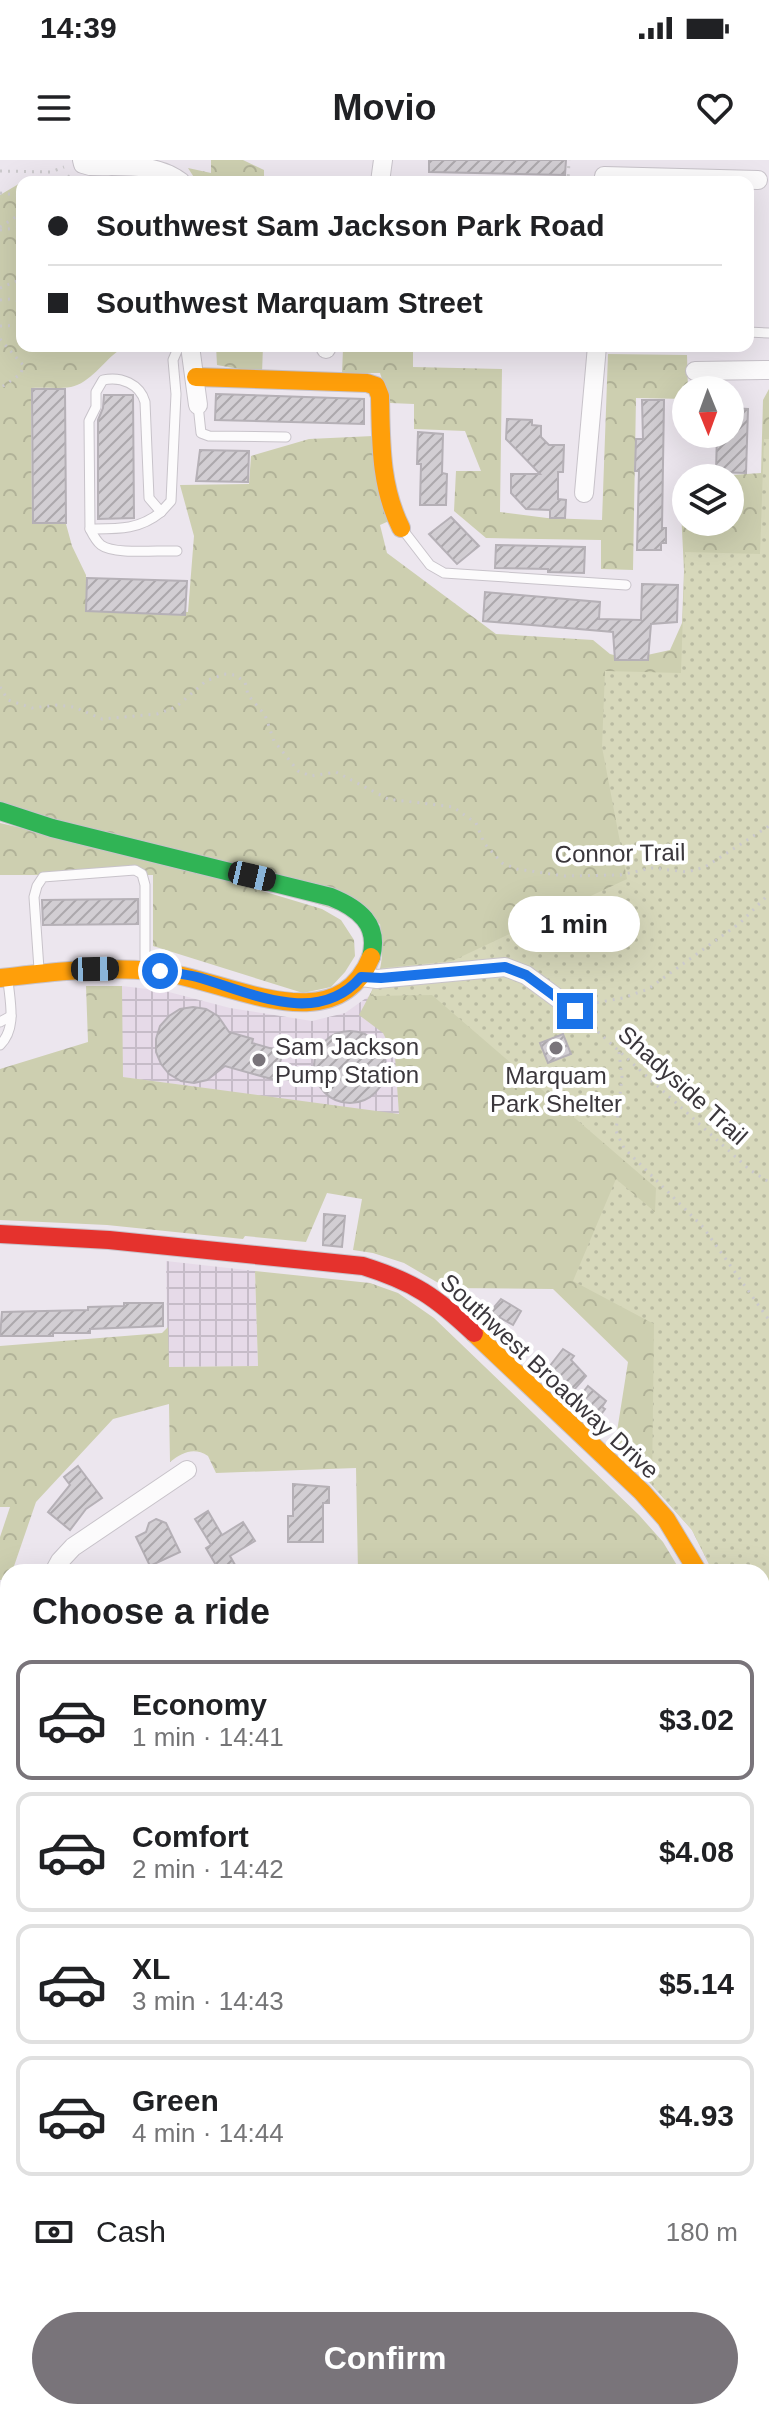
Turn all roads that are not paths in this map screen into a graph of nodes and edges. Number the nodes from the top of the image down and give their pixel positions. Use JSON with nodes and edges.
{"nodes":[{"id":1,"x":82,"y":162,"type":"edge"},
{"id":2,"x":603,"y":173,"type":"edge"},
{"id":3,"x":173,"y":176,"type":"edge"},
{"id":4,"x":648,"y":176,"type":"edge"},
{"id":5,"x":754,"y":180,"type":"edge"},
{"id":6,"x":758,"y":180,"type":"dead end"},
{"id":7,"x":176,"y":352,"type":"edge"},
{"id":8,"x":191,"y":352,"type":"edge"},
{"id":9,"x":596,"y":352,"type":"edge"},
{"id":10,"x":769,"y":370,"type":"edge"},
{"id":11,"x":695,"y":371,"type":"dead end"},
{"id":12,"x":196,"y":377,"type":"junction"},
{"id":13,"x":198,"y":405,"type":"joint"},
{"id":14,"x":286,"y":437,"type":"dead end"},
{"id":15,"x":584,"y":493,"type":"dead end"},
{"id":16,"x":161,"y":512,"type":"junction"},
{"id":17,"x":401,"y":528,"type":"joint"},
{"id":18,"x":90,"y":529,"type":"junction"},
{"id":19,"x":177,"y":551,"type":"dead end"},
{"id":20,"x":626,"y":585,"type":"dead end"},
{"id":21,"x":0,"y":811,"type":"edge"},
{"id":22,"x":145,"y":970,"type":"junction"},
{"id":23,"x":40,"y":973,"type":"junction"},
{"id":24,"x":4,"y":977,"type":"edge"},
{"id":25,"x":361,"y":977,"type":"junction"},
{"id":26,"x":575,"y":1011,"type":"road end"},
{"id":27,"x":11,"y":1016,"type":"junction"},
{"id":28,"x":0,"y":1022,"type":"edge"},
{"id":29,"x":0,"y":1045,"type":"edge"},
{"id":30,"x":0,"y":1234,"type":"edge"},
{"id":31,"x":187,"y":1470,"type":"dead end"},
{"id":32,"x":60,"y":1564,"type":"edge"},
{"id":33,"x":693,"y":1564,"type":"edge"}],
"edges":[{"from":1,"to":3,"type":"street"},
{"from":2,"to":4,"type":"street"},
{"from":5,"to":6,"type":"street"},
{"from":7,"to":16,"type":"lane"},
{"from":8,"to":12,"type":"street"},
{"from":9,"to":15,"type":"street"},
{"from":10,"to":11,"type":"street"},
{"from":12,"to":13,"type":"street"},
{"from":12,"to":17,"type":"street"},
{"from":13,"to":14,"type":"lane"},
{"from":16,"to":18,"type":"lane"},
{"from":16,"to":18,"type":"lane"},
{"from":17,"to":20,"type":"lane"},
{"from":18,"to":19,"type":"lane"},
{"from":21,"to":25,"type":"street"},
{"from":22,"to":23,"type":"street"},
{"from":22,"to":23,"type":"lane"},
{"from":22,"to":25,"type":"street"},
{"from":23,"to":24,"type":"street"},
{"from":24,"to":27,"type":"lane"},
{"from":25,"to":26,"type":"street"},
{"from":27,"to":28,"type":"lane"},
{"from":27,"to":29,"type":"lane"},
{"from":30,"to":33,"type":"street","name":"Southwest Broadway Drive"},
{"from":31,"to":32,"type":"street"}]}
